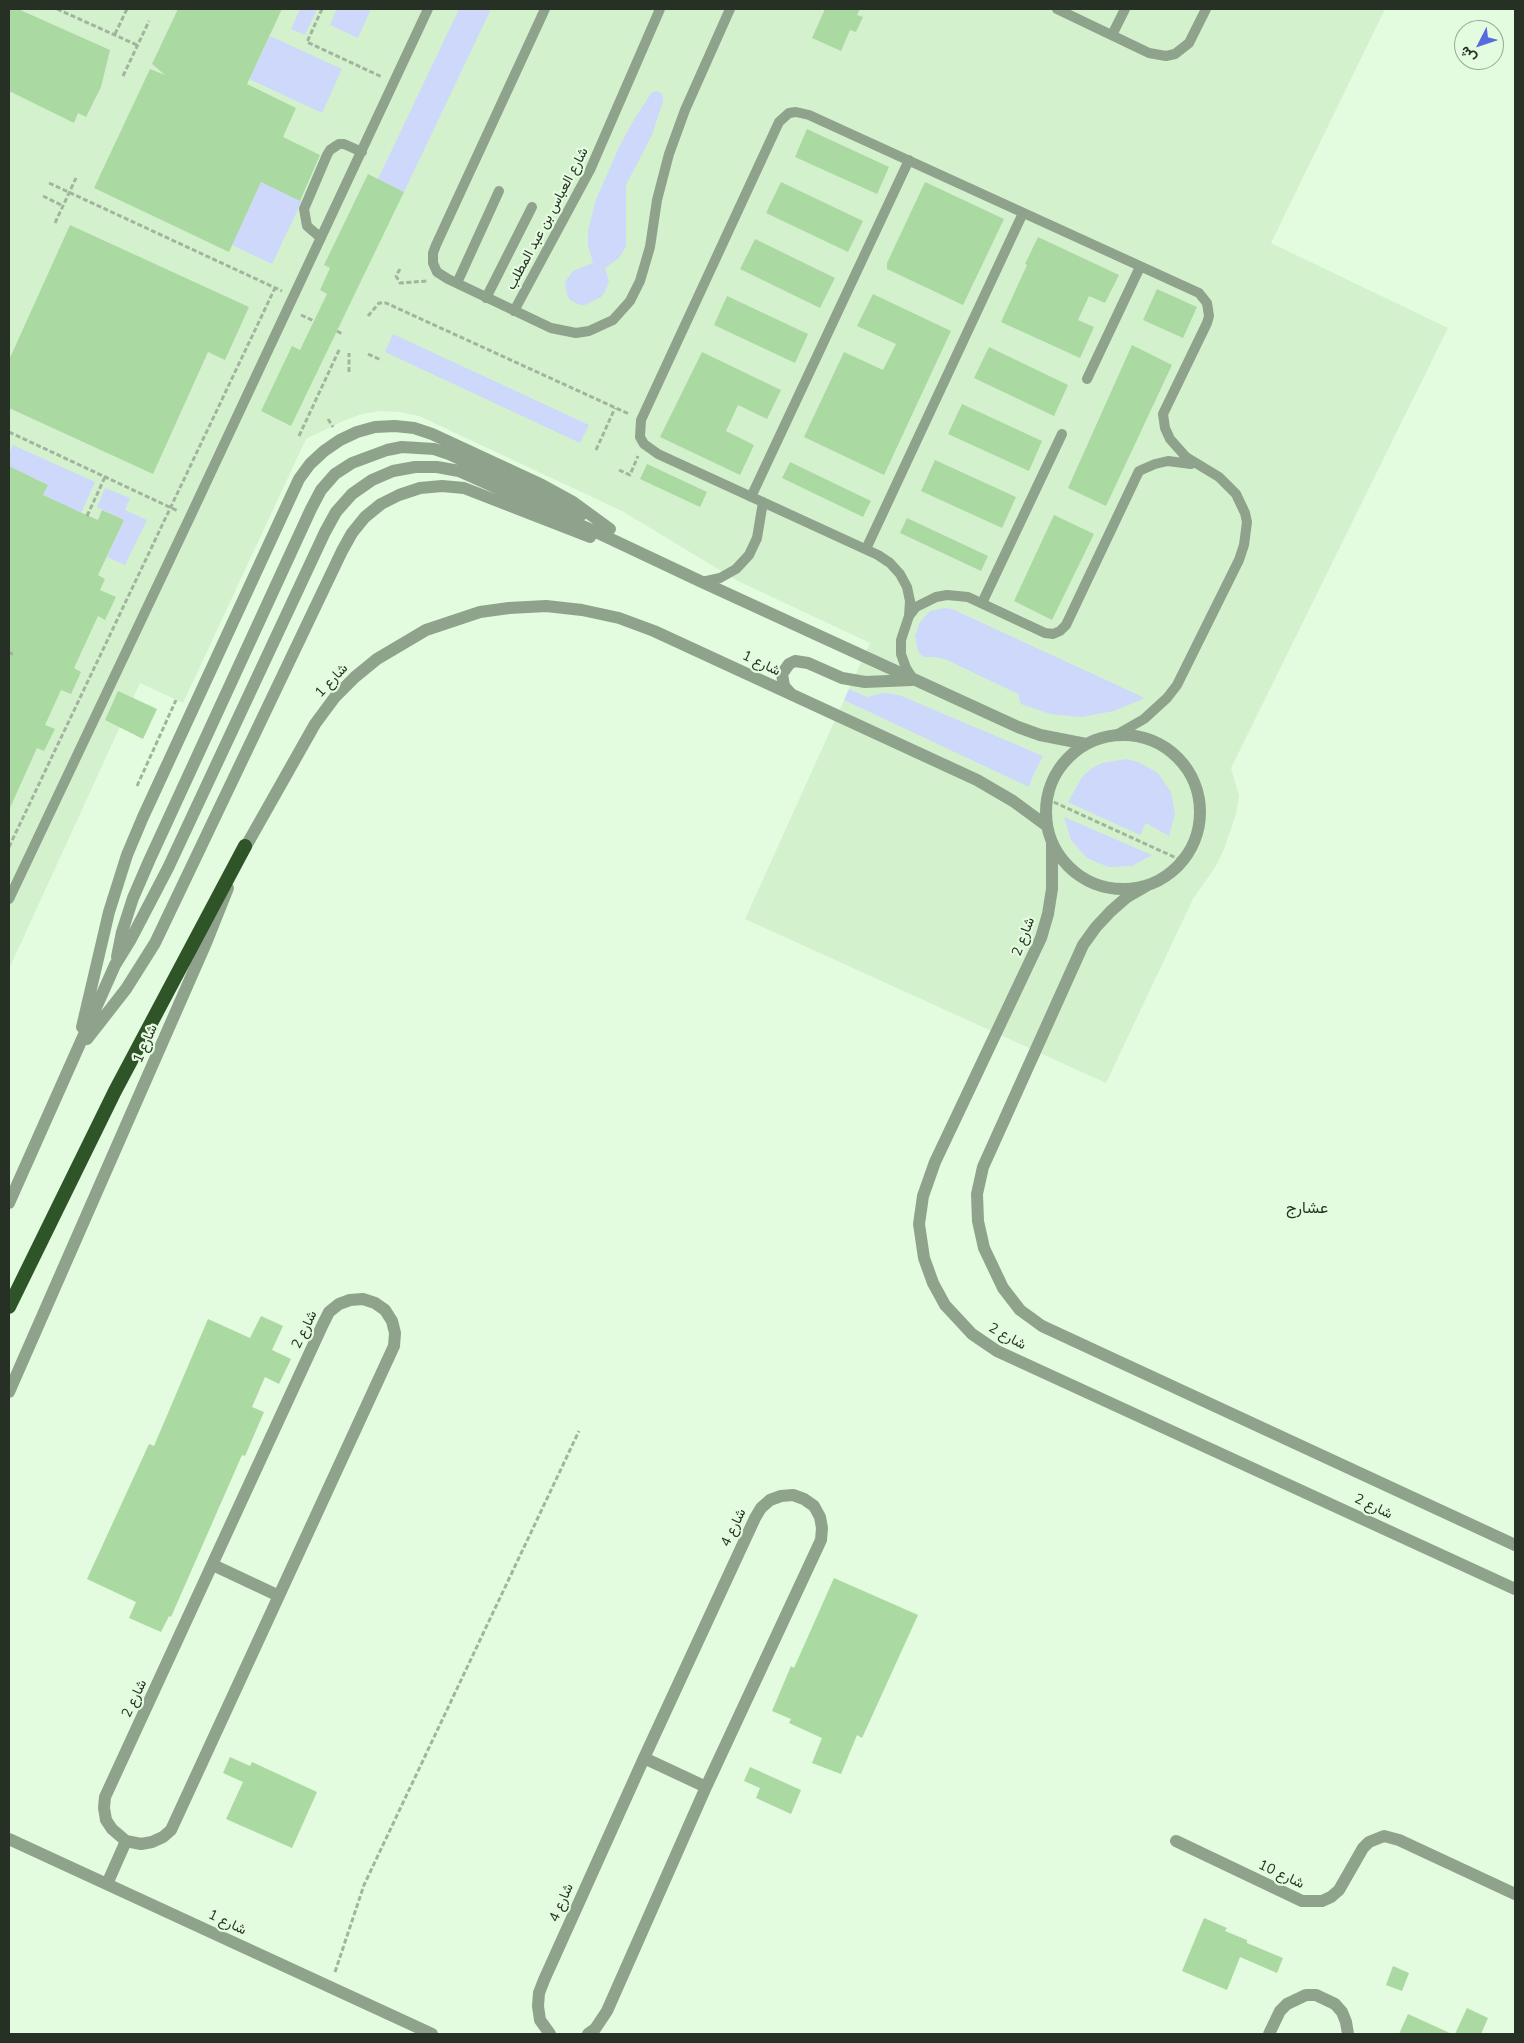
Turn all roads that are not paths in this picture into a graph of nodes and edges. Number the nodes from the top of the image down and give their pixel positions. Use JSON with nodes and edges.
{"nodes":[{"id":1,"x":428,"y":9,"type":"edge"},
{"id":2,"x":546,"y":9,"type":"edge"},
{"id":3,"x":660,"y":9,"type":"edge"},
{"id":4,"x":730,"y":9,"type":"edge"},
{"id":5,"x":1057,"y":9,"type":"edge"},
{"id":6,"x":1083,"y":9,"type":"edge"},
{"id":7,"x":1125,"y":9,"type":"edge"},
{"id":8,"x":1206,"y":9,"type":"edge"},
{"id":9,"x":1084,"y":22,"type":"junction"},
{"id":10,"x":1112,"y":35,"type":"junction"},
{"id":11,"x":362,"y":152,"type":"junction"},
{"id":12,"x":909,"y":160,"type":"junction"},
{"id":13,"x":500,"y":191,"type":"dead end"},
{"id":14,"x":532,"y":207,"type":"dead end"},
{"id":15,"x":1023,"y":213,"type":"junction"},
{"id":16,"x":321,"y":238,"type":"junction"},
{"id":17,"x":1140,"y":266,"type":"junction"},
{"id":18,"x":452,"y":281,"type":"junction"},
{"id":19,"x":486,"y":298,"type":"junction"},
{"id":20,"x":514,"y":312,"type":"junction"},
{"id":21,"x":1086,"y":378,"type":"dead end"},
{"id":22,"x":1062,"y":434,"type":"dead end"},
{"id":23,"x":1195,"y":464,"type":"junction"},
{"id":24,"x":751,"y":496,"type":"junction"},
{"id":25,"x":763,"y":502,"type":"junction"},
{"id":26,"x":610,"y":529,"type":"junction"},
{"id":27,"x":866,"y":549,"type":"junction"},
{"id":28,"x":653,"y":559,"type":"junction"},
{"id":29,"x":702,"y":582,"type":"junction"},
{"id":30,"x":982,"y":603,"type":"junction"},
{"id":31,"x":909,"y":616,"type":"junction"},
{"id":32,"x":914,"y":680,"type":"junction"},
{"id":33,"x":792,"y":694,"type":"junction"},
{"id":34,"x":1116,"y":735,"type":"junction"},
{"id":35,"x":1086,"y":744,"type":"junction"},
{"id":36,"x":1047,"y":826,"type":"junction"},
{"id":37,"x":1052,"y":842,"type":"junction"},
{"id":38,"x":245,"y":846,"type":"junction"},
{"id":39,"x":1146,"y":886,"type":"junction"},
{"id":40,"x":9,"y":900,"type":"edge"},
{"id":41,"x":115,"y":965,"type":"junction"},
{"id":42,"x":80,"y":1047,"type":"junction"},
{"id":43,"x":9,"y":1203,"type":"edge"},
{"id":44,"x":9,"y":1307,"type":"edge"},
{"id":45,"x":9,"y":1392,"type":"edge"},
{"id":46,"x":1515,"y":1546,"type":"edge"},
{"id":47,"x":214,"y":1565,"type":"junction"},
{"id":48,"x":1515,"y":1589,"type":"edge"},
{"id":49,"x":279,"y":1596,"type":"junction"},
{"id":50,"x":644,"y":1758,"type":"junction"},
{"id":51,"x":706,"y":1787,"type":"junction"},
{"id":52,"x":9,"y":1839,"type":"edge"},
{"id":53,"x":126,"y":1841,"type":"junction"},
{"id":54,"x":1176,"y":1841,"type":"dead end"},
{"id":55,"x":107,"y":1884,"type":"junction"},
{"id":56,"x":1515,"y":1894,"type":"edge"},
{"id":57,"x":432,"y":2034,"type":"edge"},
{"id":58,"x":550,"y":2034,"type":"edge"},
{"id":59,"x":588,"y":2034,"type":"edge"},
{"id":60,"x":1269,"y":2034,"type":"edge"},
{"id":61,"x":1348,"y":2034,"type":"edge"}],
"edges":[{"from":1,"to":11,"type":"lane"},
{"from":2,"to":18,"type":"lane"},
{"from":3,"to":20,"type":"lane","name":"شارع العباس بن عبد المطلب"},
{"from":4,"to":20,"type":"lane","name":"شارع العباس بن عبد المطلب"},
{"from":5,"to":9,"type":"lane"},
{"from":6,"to":9,"type":"lane"},
{"from":7,"to":10,"type":"lane"},
{"from":8,"to":10,"type":"lane"},
{"from":9,"to":10,"type":"lane"},
{"from":11,"to":16,"type":"lane"},
{"from":11,"to":16,"type":"lane"},
{"from":12,"to":15,"type":"lane"},
{"from":12,"to":24,"type":"lane"},
{"from":12,"to":24,"type":"lane"},
{"from":13,"to":18,"type":"lane"},
{"from":14,"to":19,"type":"lane"},
{"from":15,"to":17,"type":"lane"},
{"from":15,"to":27,"type":"lane"},
{"from":16,"to":40,"type":"lane"},
{"from":17,"to":21,"type":"lane"},
{"from":17,"to":23,"type":"lane"},
{"from":18,"to":19,"type":"lane"},
{"from":19,"to":20,"type":"lane"},
{"from":22,"to":30,"type":"lane"},
{"from":23,"to":30,"type":"lane"},
{"from":23,"to":34,"type":"lane"},
{"from":24,"to":25,"type":"lane"},
{"from":25,"to":27,"type":"lane"},
{"from":25,"to":29,"type":"lane"},
{"from":26,"to":28,"type":"street"},
{"from":26,"to":41,"type":"street"},
{"from":26,"to":42,"type":"street"},
{"from":27,"to":31,"type":"lane"},
{"from":28,"to":29,"type":"street"},
{"from":28,"to":41,"type":"street"},
{"from":28,"to":42,"type":"street"},
{"from":29,"to":32,"type":"street"},
{"from":30,"to":31,"type":"lane"},
{"from":31,"to":32,"type":"lane"},
{"from":32,"to":33,"type":"street"},
{"from":32,"to":35,"type":"street"},
{"from":33,"to":36,"type":"street","name":"شارع 1"},
{"from":33,"to":38,"type":"street","name":"شارع 1"},
{"from":34,"to":35,"type":"street","name":"شارع 2"},
{"from":34,"to":39,"type":"street","name":"شارع 2"},
{"from":35,"to":36,"type":"street"},
{"from":36,"to":37,"type":"street"},
{"from":37,"to":39,"type":"street"},
{"from":37,"to":48,"type":"street","name":"شارع 2"},
{"from":38,"to":44,"type":"highway"},
{"from":38,"to":45,"type":"street","name":"شارع 1"},
{"from":39,"to":46,"type":"street","name":"شارع 2"},
{"from":41,"to":42,"type":"street"},
{"from":42,"to":43,"type":"street"},
{"from":47,"to":49,"type":"street"},
{"from":47,"to":49,"type":"street","name":"شارع 2"},
{"from":47,"to":53,"type":"street","name":"شارع 2"},
{"from":49,"to":53,"type":"street","name":"شارع 2"},
{"from":50,"to":51,"type":"street"},
{"from":50,"to":51,"type":"street","name":"شارع 4"},
{"from":50,"to":58,"type":"street","name":"شارع 4"},
{"from":51,"to":59,"type":"street","name":"شارع 4"},
{"from":52,"to":55,"type":"street","name":"شارع 1"},
{"from":53,"to":55,"type":"street"},
{"from":54,"to":56,"type":"street","name":"شارع 10"},
{"from":55,"to":57,"type":"street","name":"شارع 1"},
{"from":60,"to":61,"type":"street"}]}
